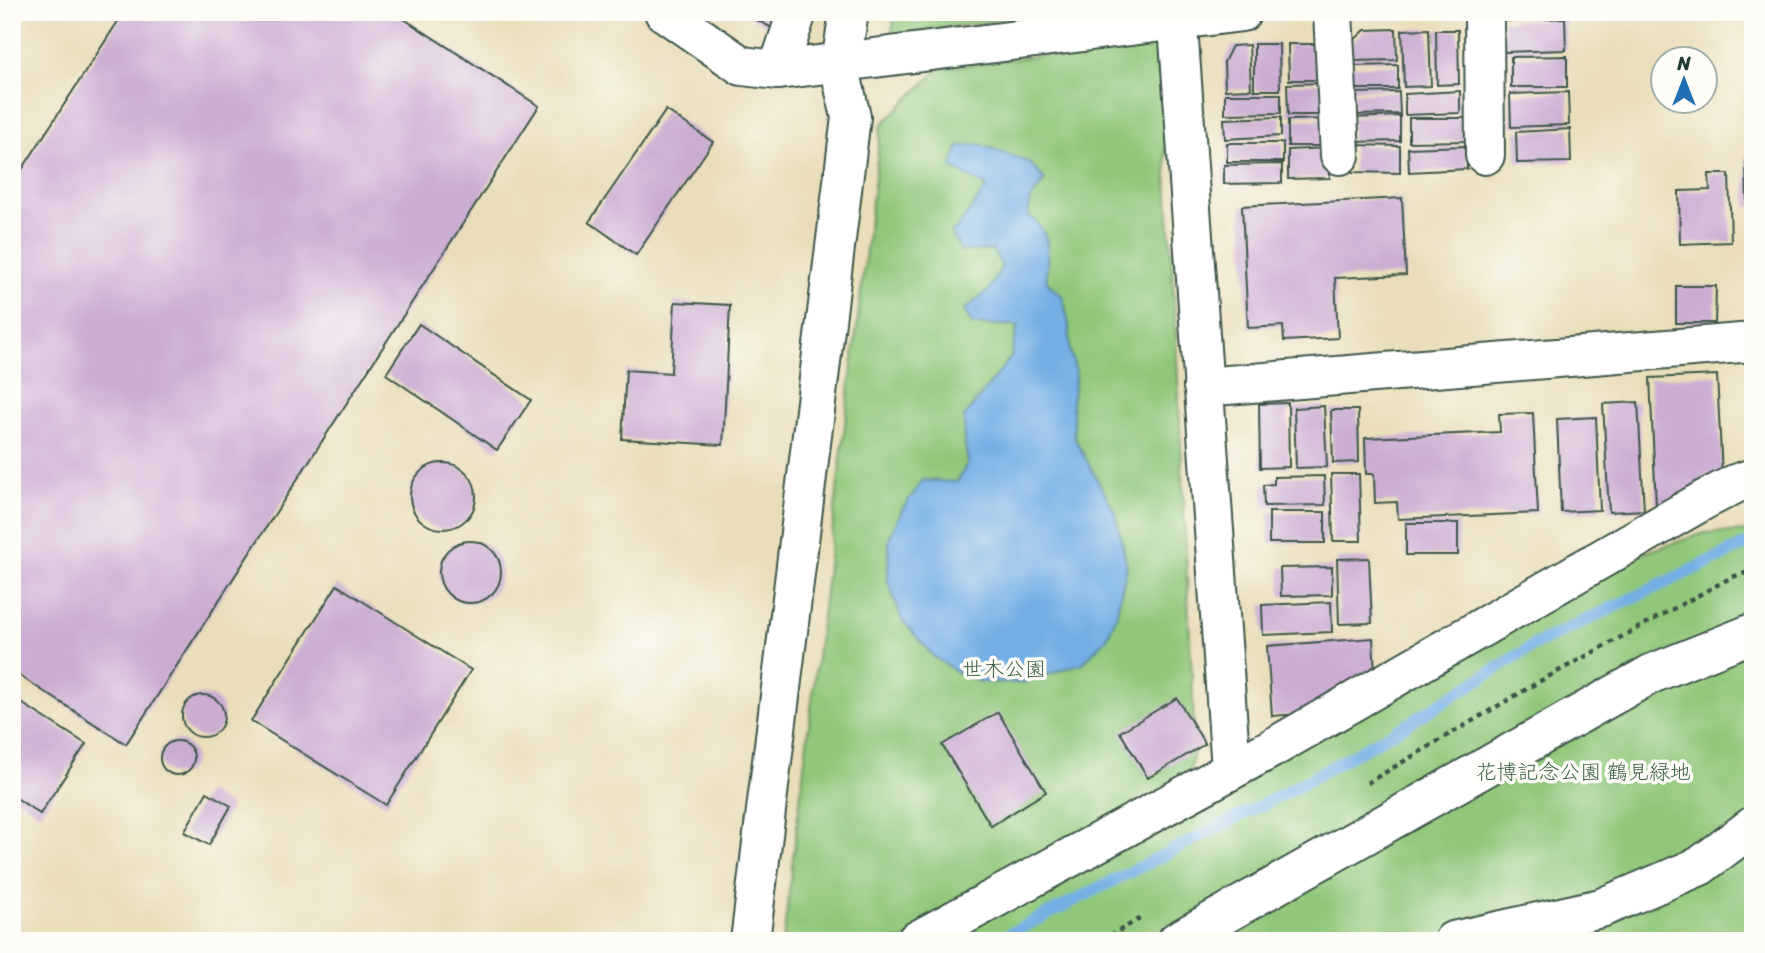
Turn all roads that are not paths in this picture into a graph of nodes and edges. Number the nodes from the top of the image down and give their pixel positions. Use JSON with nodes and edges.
{"nodes":[{"id":1,"x":664,"y":12,"type":"edge"},
{"id":2,"x":797,"y":12,"type":"edge"},
{"id":3,"x":849,"y":12,"type":"edge"},
{"id":4,"x":1242,"y":12,"type":"edge"},
{"id":5,"x":1333,"y":12,"type":"edge"},
{"id":6,"x":1484,"y":12,"type":"edge"},
{"id":7,"x":1178,"y":16,"type":"edge"},
{"id":8,"x":841,"y":62,"type":"junction"},
{"id":9,"x":760,"y":68,"type":"junction"},
{"id":10,"x":1340,"y":155,"type":"dead end"},
{"id":11,"x":1485,"y":155,"type":"dead end"},
{"id":12,"x":1753,"y":342,"type":"edge"},
{"id":13,"x":1203,"y":387,"type":"junction"},
{"id":14,"x":1753,"y":478,"type":"edge"},
{"id":15,"x":1753,"y":633,"type":"edge"},
{"id":16,"x":1231,"y":769,"type":"junction"},
{"id":17,"x":1753,"y":826,"type":"edge"},
{"id":18,"x":750,"y":941,"type":"edge"},
{"id":19,"x":916,"y":941,"type":"edge"},
{"id":20,"x":1177,"y":941,"type":"edge"},
{"id":21,"x":1453,"y":941,"type":"edge"}],
"edges":[{"from":1,"to":9,"type":"street"},
{"from":2,"to":9,"type":"street"},
{"from":3,"to":8,"type":"street"},
{"from":4,"to":7,"type":"street"},
{"from":5,"to":10,"type":"street"},
{"from":6,"to":11,"type":"street"},
{"from":7,"to":8,"type":"street"},
{"from":7,"to":13,"type":"street"},
{"from":8,"to":9,"type":"street"},
{"from":8,"to":18,"type":"street"},
{"from":12,"to":13,"type":"street"},
{"from":13,"to":16,"type":"street"},
{"from":14,"to":16,"type":"street"},
{"from":15,"to":20,"type":"street"},
{"from":16,"to":19,"type":"street"},
{"from":17,"to":21,"type":"street"}]}
